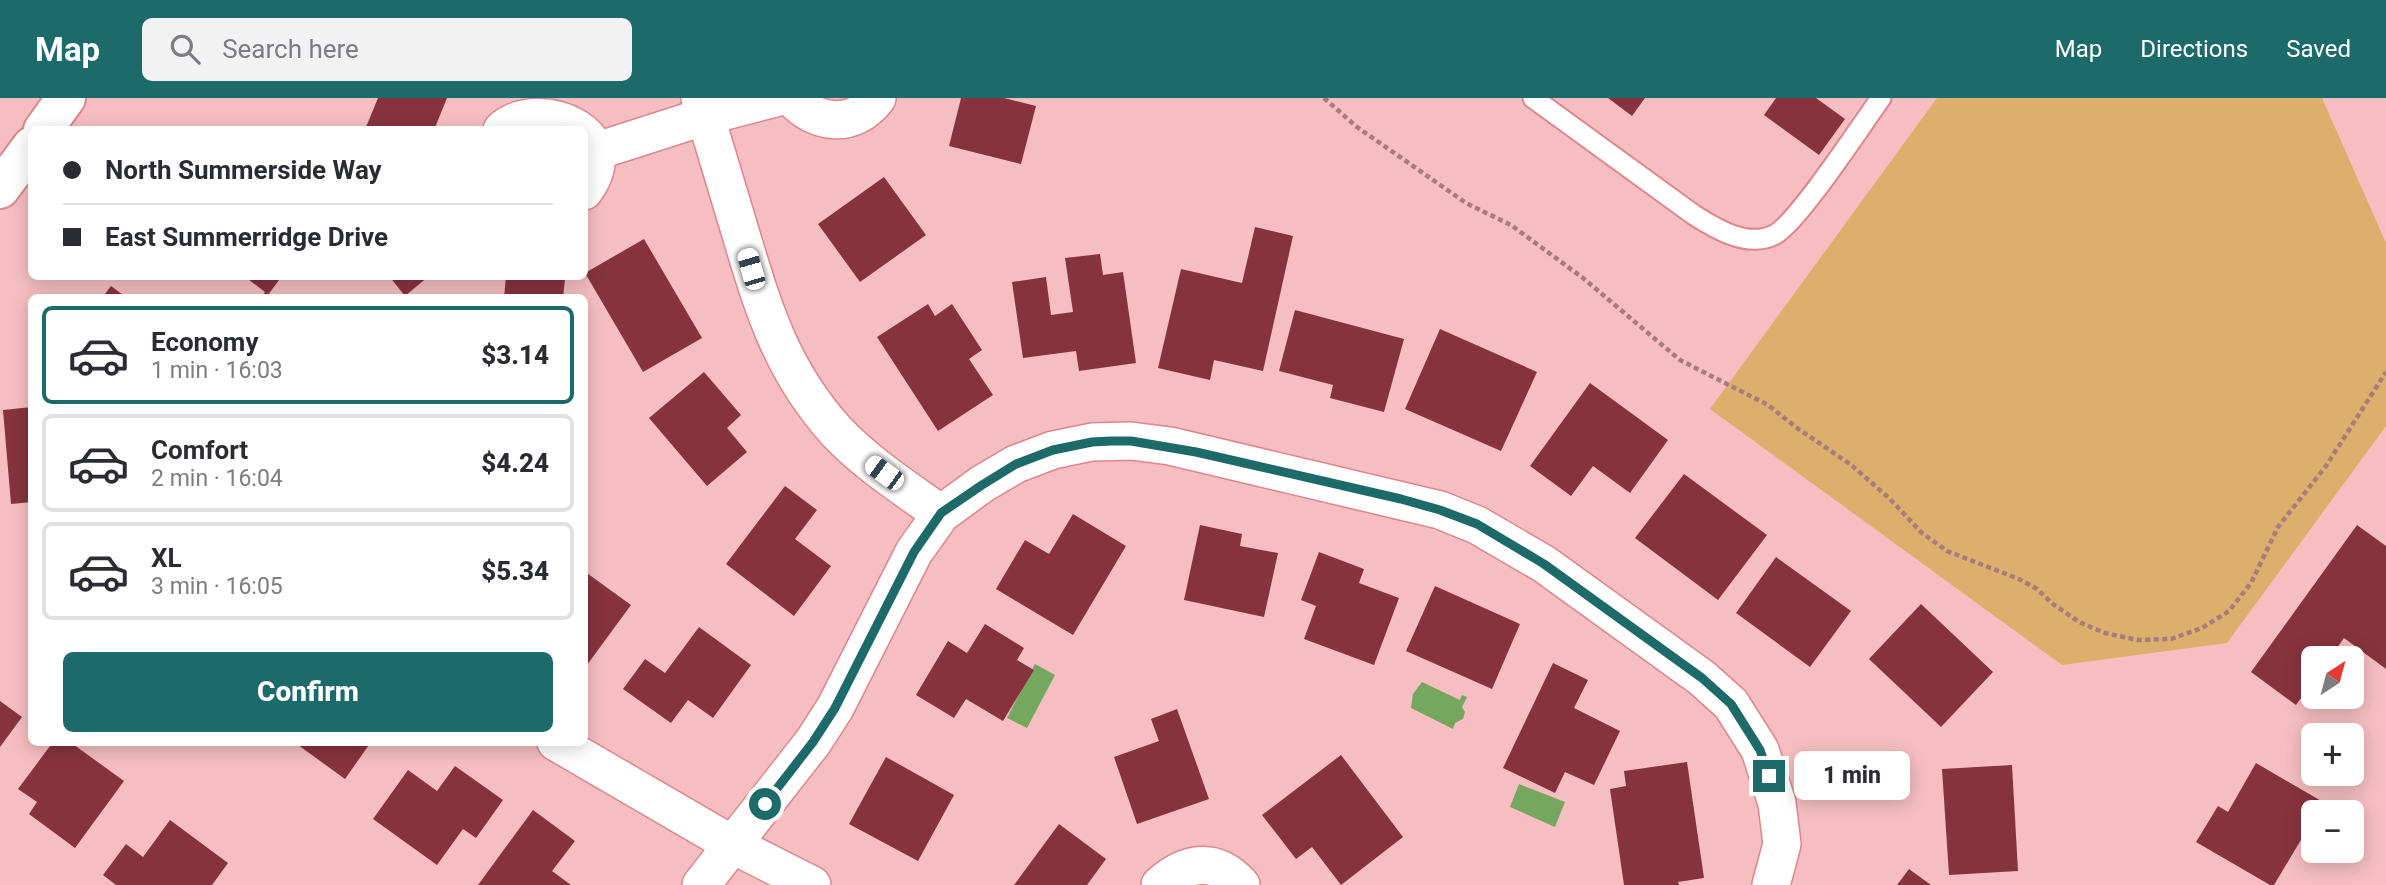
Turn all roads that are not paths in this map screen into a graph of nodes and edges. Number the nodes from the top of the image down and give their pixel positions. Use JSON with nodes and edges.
{"nodes":[{"id":1,"x":66,"y":98,"type":"edge"},
{"id":2,"x":775,"y":98,"type":"edge"},
{"id":3,"x":792,"y":98,"type":"edge"},
{"id":4,"x":877,"y":98,"type":"edge"},
{"id":5,"x":1533,"y":98,"type":"edge"},
{"id":6,"x":1881,"y":98,"type":"edge"},
{"id":7,"x":703,"y":107,"type":"edge"},
{"id":8,"x":46,"y":126,"type":"edge"},
{"id":9,"x":506,"y":126,"type":"edge"},
{"id":10,"x":585,"y":126,"type":"edge"},
{"id":11,"x":588,"y":130,"type":"edge"},
{"id":12,"x":28,"y":151,"type":"edge"},
{"id":13,"x":597,"y":151,"type":"junction"},
{"id":14,"x":588,"y":184,"type":"edge"},
{"id":15,"x":0,"y":189,"type":"edge"},
{"id":16,"x":941,"y":513,"type":"junction"},
{"id":17,"x":563,"y":746,"type":"edge"},
{"id":18,"x":733,"y":845,"type":"junction"},
{"id":19,"x":701,"y":885,"type":"edge"},
{"id":20,"x":812,"y":885,"type":"edge"},
{"id":21,"x":1160,"y":885,"type":"edge"},
{"id":22,"x":1241,"y":885,"type":"edge"},
{"id":23,"x":1771,"y":885,"type":"edge"}],
"edges":[{"from":1,"to":8,"type":"main road"},
{"from":2,"to":7,"type":"street"},
{"from":3,"to":4,"type":"street"},
{"from":5,"to":6,"type":"lane"},
{"from":7,"to":13,"type":"street"},
{"from":7,"to":16,"type":"street"},
{"from":9,"to":10,"type":"street"},
{"from":11,"to":13,"type":"street"},
{"from":12,"to":15,"type":"main road"},
{"from":13,"to":14,"type":"street"},
{"from":16,"to":18,"type":"street"},
{"from":16,"to":23,"type":"street"},
{"from":17,"to":18,"type":"street"},
{"from":18,"to":19,"type":"street"},
{"from":18,"to":20,"type":"street"},
{"from":21,"to":22,"type":"street"}]}
